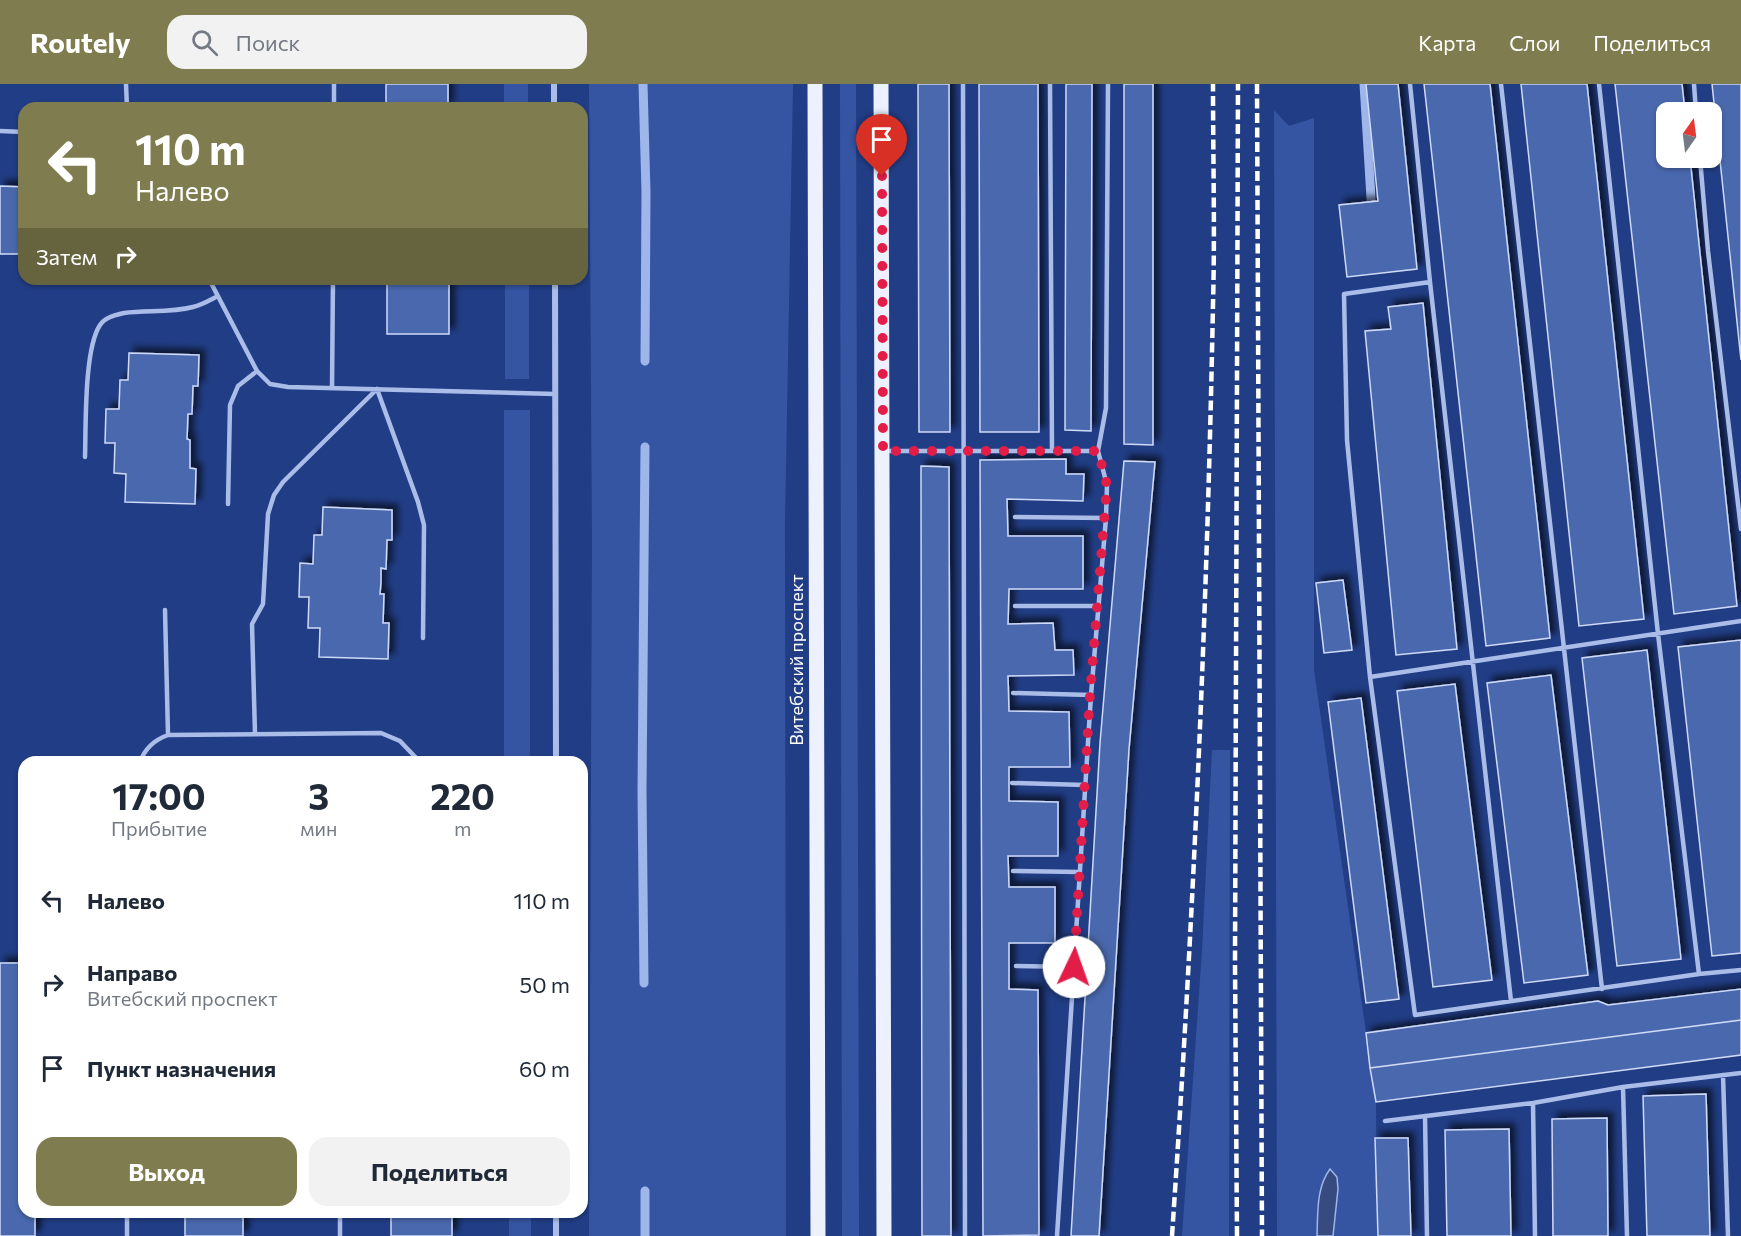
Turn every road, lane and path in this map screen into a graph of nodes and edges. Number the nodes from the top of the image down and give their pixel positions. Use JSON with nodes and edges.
{"nodes":[{"id":1,"x":126,"y":84,"type":"edge"},
{"id":2,"x":334,"y":84,"type":"edge"},
{"id":3,"x":554,"y":84,"type":"edge"},
{"id":4,"x":815,"y":84,"type":"edge"},
{"id":5,"x":881,"y":84,"type":"edge"},
{"id":6,"x":963,"y":84,"type":"edge"},
{"id":7,"x":1050,"y":84,"type":"edge"},
{"id":8,"x":1108,"y":84,"type":"edge"},
{"id":9,"x":1410,"y":84,"type":"edge"},
{"id":10,"x":1501,"y":84,"type":"edge"},
{"id":11,"x":1599,"y":84,"type":"edge"},
{"id":12,"x":1694,"y":84,"type":"edge"},
{"id":13,"x":127,"y":102,"type":"edge"},
{"id":14,"x":334,"y":102,"type":"edge"},
{"id":15,"x":554,"y":102,"type":"edge"},
{"id":16,"x":1695,"y":102,"type":"edge"},
{"id":17,"x":0,"y":131,"type":"edge"},
{"id":18,"x":18,"y":132,"type":"edge"},
{"id":19,"x":1701,"y":168,"type":"edge"},
{"id":20,"x":1430,"y":282,"type":"junction"},
{"id":21,"x":212,"y":285,"type":"edge"},
{"id":22,"x":333,"y":285,"type":"edge"},
{"id":23,"x":555,"y":285,"type":"edge"},
{"id":24,"x":218,"y":296,"type":"junction"},
{"id":25,"x":257,"y":370,"type":"junction"},
{"id":26,"x":332,"y":388,"type":"junction"},
{"id":27,"x":377,"y":389,"type":"junction"},
{"id":28,"x":555,"y":394,"type":"junction"},
{"id":29,"x":883,"y":451,"type":"junction"},
{"id":30,"x":963,"y":451,"type":"junction"},
{"id":31,"x":1052,"y":451,"type":"junction"},
{"id":32,"x":1098,"y":451,"type":"junction"},
{"id":33,"x":85,"y":457,"type":"dead end"},
{"id":34,"x":228,"y":504,"type":"dead end"},
{"id":35,"x":1015,"y":517,"type":"dead end"},
{"id":36,"x":1106,"y":519,"type":"junction"},
{"id":37,"x":1741,"y":530,"type":"edge"},
{"id":38,"x":1015,"y":606,"type":"dead end"},
{"id":39,"x":1097,"y":606,"type":"junction"},
{"id":40,"x":165,"y":610,"type":"dead end"},
{"id":41,"x":1741,"y":621,"type":"edge"},
{"id":42,"x":1658,"y":634,"type":"junction"},
{"id":43,"x":423,"y":638,"type":"dead end"},
{"id":44,"x":1563,"y":648,"type":"junction"},
{"id":45,"x":1472,"y":661,"type":"junction"},
{"id":46,"x":1370,"y":677,"type":"junction"},
{"id":47,"x":1013,"y":693,"type":"dead end"},
{"id":48,"x":1090,"y":695,"type":"junction"},
{"id":49,"x":255,"y":734,"type":"junction"},
{"id":50,"x":168,"y":735,"type":"junction"},
{"id":51,"x":143,"y":756,"type":"edge"},
{"id":52,"x":414,"y":756,"type":"edge"},
{"id":53,"x":556,"y":756,"type":"edge"},
{"id":54,"x":1012,"y":783,"type":"dead end"},
{"id":55,"x":1085,"y":784,"type":"junction"},
{"id":56,"x":1013,"y":871,"type":"dead end"},
{"id":57,"x":1080,"y":872,"type":"junction"},
{"id":58,"x":1016,"y":966,"type":"dead end"},
{"id":59,"x":1074,"y":967,"type":"junction"},
{"id":60,"x":1741,"y":970,"type":"edge"},
{"id":61,"x":1699,"y":974,"type":"junction"},
{"id":62,"x":1602,"y":989,"type":"junction"},
{"id":63,"x":1511,"y":1001,"type":"junction"},
{"id":64,"x":1741,"y":1073,"type":"edge"},
{"id":65,"x":1723,"y":1075,"type":"junction"},
{"id":66,"x":1623,"y":1087,"type":"junction"},
{"id":67,"x":1533,"y":1103,"type":"junction"},
{"id":68,"x":1425,"y":1116,"type":"junction"},
{"id":69,"x":1385,"y":1121,"type":"dead end"},
{"id":70,"x":127,"y":1218,"type":"edge"},
{"id":71,"x":340,"y":1218,"type":"edge"},
{"id":72,"x":556,"y":1218,"type":"edge"},
{"id":73,"x":127,"y":1236,"type":"edge"},
{"id":74,"x":340,"y":1236,"type":"edge"},
{"id":75,"x":556,"y":1236,"type":"edge"},
{"id":76,"x":818,"y":1236,"type":"edge"},
{"id":77,"x":884,"y":1236,"type":"edge"},
{"id":78,"x":965,"y":1236,"type":"edge"},
{"id":79,"x":1057,"y":1236,"type":"edge"},
{"id":80,"x":1427,"y":1236,"type":"edge"},
{"id":81,"x":1535,"y":1236,"type":"edge"},
{"id":82,"x":1627,"y":1236,"type":"edge"},
{"id":83,"x":1728,"y":1236,"type":"edge"}],
"edges":[{"from":1,"to":13,"type":"lane"},
{"from":2,"to":14,"type":"lane"},
{"from":3,"to":15,"type":"street"},
{"from":4,"to":76,"type":"main road","name":"Витебский проспект"},
{"from":5,"to":29,"type":"main road"},
{"from":6,"to":30,"type":"lane"},
{"from":7,"to":31,"type":"lane"},
{"from":8,"to":32,"type":"lane"},
{"from":9,"to":20,"type":"lane"},
{"from":10,"to":44,"type":"lane"},
{"from":11,"to":42,"type":"lane"},
{"from":12,"to":16,"type":"lane"},
{"from":17,"to":18,"type":"lane"},
{"from":19,"to":37,"type":"lane"},
{"from":20,"to":45,"type":"lane"},
{"from":20,"to":46,"type":"lane"},
{"from":21,"to":24,"type":"lane"},
{"from":22,"to":26,"type":"lane"},
{"from":23,"to":28,"type":"street"},
{"from":24,"to":25,"type":"lane"},
{"from":24,"to":33,"type":"lane"},
{"from":25,"to":26,"type":"lane"},
{"from":25,"to":34,"type":"lane"},
{"from":26,"to":27,"type":"lane"},
{"from":27,"to":28,"type":"lane"},
{"from":27,"to":43,"type":"lane"},
{"from":27,"to":49,"type":"lane"},
{"from":28,"to":53,"type":"street"},
{"from":29,"to":30,"type":"lane"},
{"from":29,"to":77,"type":"main road"},
{"from":30,"to":31,"type":"lane"},
{"from":30,"to":78,"type":"lane"},
{"from":31,"to":32,"type":"lane"},
{"from":32,"to":36,"type":"lane"},
{"from":35,"to":36,"type":"lane"},
{"from":36,"to":39,"type":"lane"},
{"from":38,"to":39,"type":"lane"},
{"from":39,"to":48,"type":"lane"},
{"from":40,"to":50,"type":"lane"},
{"from":41,"to":42,"type":"lane"},
{"from":42,"to":44,"type":"lane"},
{"from":42,"to":61,"type":"lane"},
{"from":44,"to":45,"type":"lane"},
{"from":44,"to":62,"type":"lane"},
{"from":45,"to":46,"type":"lane"},
{"from":45,"to":63,"type":"lane"},
{"from":46,"to":63,"type":"lane"},
{"from":47,"to":48,"type":"lane"},
{"from":48,"to":55,"type":"lane"},
{"from":49,"to":50,"type":"lane"},
{"from":49,"to":52,"type":"lane"},
{"from":50,"to":51,"type":"lane"},
{"from":54,"to":55,"type":"lane"},
{"from":55,"to":57,"type":"lane"},
{"from":56,"to":57,"type":"lane"},
{"from":57,"to":59,"type":"lane"},
{"from":58,"to":59,"type":"lane"},
{"from":59,"to":79,"type":"lane"},
{"from":60,"to":61,"type":"lane"},
{"from":61,"to":62,"type":"lane"},
{"from":62,"to":63,"type":"lane"},
{"from":64,"to":65,"type":"lane"},
{"from":65,"to":66,"type":"lane"},
{"from":65,"to":83,"type":"lane"},
{"from":66,"to":67,"type":"lane"},
{"from":66,"to":82,"type":"lane"},
{"from":67,"to":68,"type":"lane"},
{"from":67,"to":81,"type":"lane"},
{"from":68,"to":69,"type":"lane"},
{"from":68,"to":80,"type":"lane"},
{"from":70,"to":73,"type":"lane"},
{"from":71,"to":74,"type":"lane"},
{"from":72,"to":75,"type":"street"}]}
